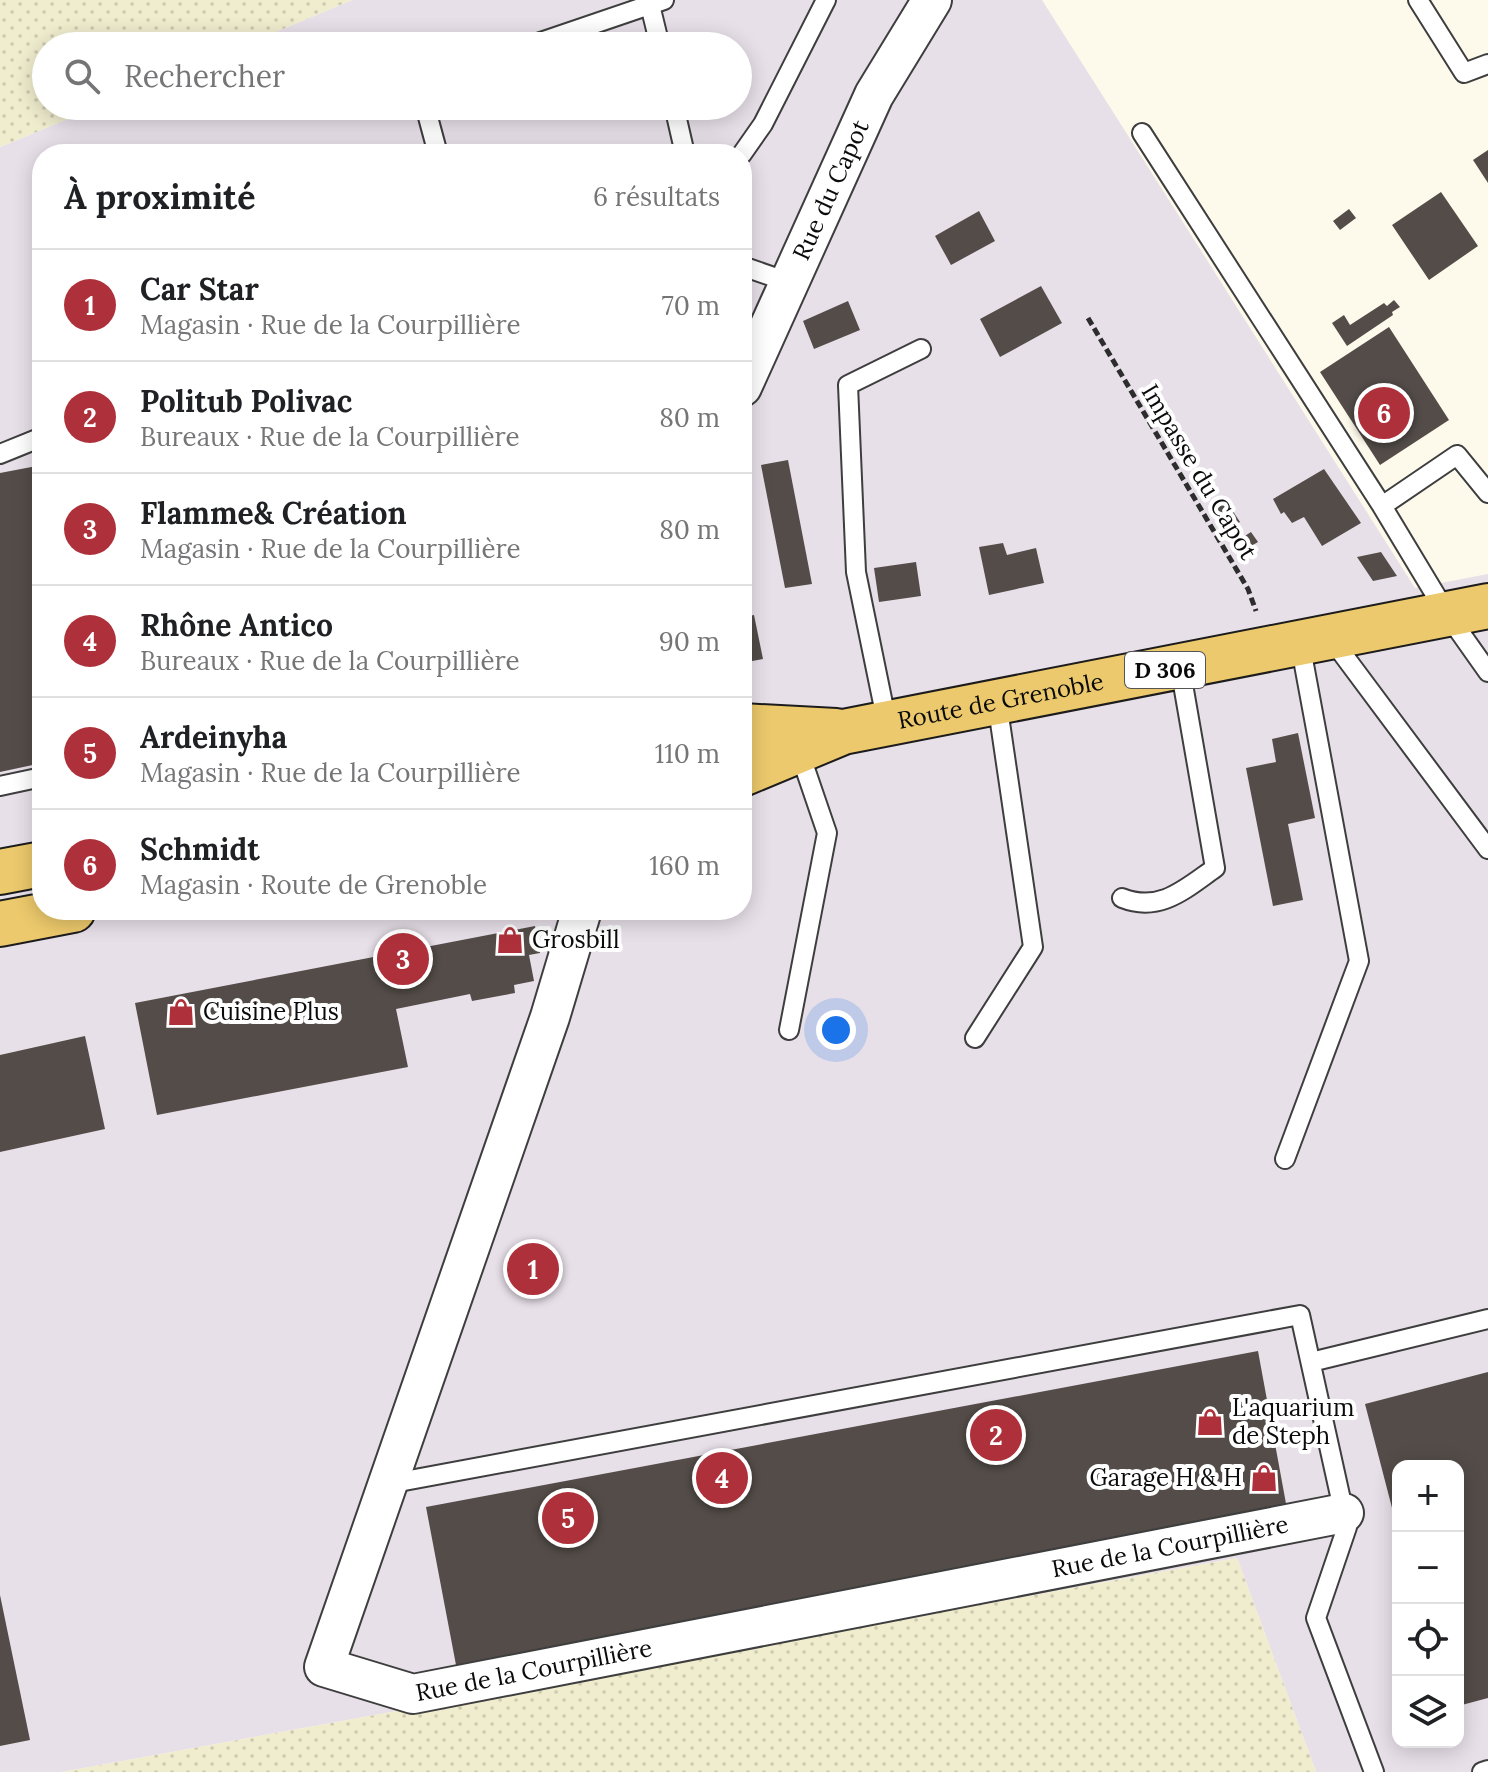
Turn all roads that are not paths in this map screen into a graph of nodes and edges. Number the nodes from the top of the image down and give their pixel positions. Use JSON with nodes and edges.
{"nodes":[{"id":1,"x":826,"y":0,"type":"edge"},
{"id":2,"x":932,"y":0,"type":"edge"},
{"id":3,"x":1418,"y":0,"type":"edge"},
{"id":4,"x":657,"y":2,"type":"edge"},
{"id":5,"x":570,"y":32,"type":"edge"},
{"id":6,"x":659,"y":32,"type":"edge"},
{"id":7,"x":1488,"y":64,"type":"edge"},
{"id":8,"x":429,"y":120,"type":"edge"},
{"id":9,"x":677,"y":120,"type":"edge"},
{"id":10,"x":1142,"y":133,"type":"dead end"},
{"id":11,"x":435,"y":144,"type":"edge"},
{"id":12,"x":683,"y":144,"type":"edge"},
{"id":13,"x":749,"y":144,"type":"edge"},
{"id":14,"x":752,"y":269,"type":"edge"},
{"id":15,"x":788,"y":282,"type":"junction"},
{"id":16,"x":921,"y":349,"type":"dead end"},
{"id":17,"x":752,"y":364,"type":"edge"},
{"id":18,"x":32,"y":441,"type":"edge"},
{"id":19,"x":0,"y":454,"type":"edge"},
{"id":20,"x":1488,"y":493,"type":"edge"},
{"id":21,"x":1382,"y":506,"type":"junction"},
{"id":22,"x":1467,"y":610,"type":"edge"},
{"id":23,"x":1299,"y":643,"type":"junction"},
{"id":24,"x":1180,"y":667,"type":"junction"},
{"id":25,"x":1488,"y":672,"type":"edge"},
{"id":26,"x":997,"y":702,"type":"junction"},
{"id":27,"x":887,"y":723,"type":"junction"},
{"id":28,"x":752,"y":727,"type":"edge"},
{"id":29,"x":843,"y":732,"type":"junction"},
{"id":30,"x":799,"y":751,"type":"junction"},
{"id":31,"x":752,"y":770,"type":"edge"},
{"id":32,"x":32,"y":779,"type":"edge"},
{"id":33,"x":0,"y":786,"type":"edge"},
{"id":34,"x":1488,"y":849,"type":"edge"},
{"id":35,"x":32,"y":866,"type":"edge"},
{"id":36,"x":0,"y":872,"type":"edge"},
{"id":37,"x":32,"y":890,"type":"edge"},
{"id":38,"x":0,"y":897,"type":"edge"},
{"id":39,"x":1122,"y":898,"type":"dead end"},
{"id":40,"x":32,"y":918,"type":"edge"},
{"id":41,"x":579,"y":920,"type":"edge"},
{"id":42,"x":0,"y":924,"type":"edge"},
{"id":43,"x":789,"y":1030,"type":"dead end"},
{"id":44,"x":975,"y":1038,"type":"dead end"},
{"id":45,"x":1285,"y":1159,"type":"dead end"},
{"id":46,"x":1488,"y":1319,"type":"edge"},
{"id":47,"x":1311,"y":1362,"type":"junction"},
{"id":48,"x":388,"y":1484,"type":"junction"},
{"id":49,"x":1344,"y":1513,"type":"junction"},
{"id":50,"x":1488,"y":1770,"type":"edge"},
{"id":51,"x":1374,"y":1772,"type":"edge"},
{"id":52,"x":1482,"y":1772,"type":"edge"}],
"edges":[{"from":1,"to":13,"type":"lane"},
{"from":2,"to":15,"type":"street","name":"Rue du Capot"},
{"from":3,"to":7,"type":"lane"},
{"from":4,"to":5,"type":"lane"},
{"from":4,"to":6,"type":"lane"},
{"from":8,"to":11,"type":"lane"},
{"from":9,"to":12,"type":"lane"},
{"from":10,"to":21,"type":"lane"},
{"from":14,"to":15,"type":"lane"},
{"from":15,"to":17,"type":"street","name":"Rue du Capot"},
{"from":16,"to":27,"type":"lane"},
{"from":18,"to":19,"type":"lane"},
{"from":20,"to":21,"type":"lane"},
{"from":21,"to":22,"type":"lane"},
{"from":22,"to":23,"type":"main road","name":"Route de Grenoble","number":"D 306"},
{"from":22,"to":25,"type":"lane"},
{"from":23,"to":24,"type":"main road","name":"Route de Grenoble","number":"D 306"},
{"from":23,"to":34,"type":"lane"},
{"from":23,"to":45,"type":"lane"},
{"from":24,"to":26,"type":"main road","name":"Route de Grenoble","number":"D 306"},
{"from":24,"to":39,"type":"lane"},
{"from":26,"to":27,"type":"main road","name":"Route de Grenoble","number":"D 306"},
{"from":26,"to":44,"type":"lane"},
{"from":27,"to":29,"type":"main road","name":"Route de Grenoble","number":"D 306"},
{"from":28,"to":29,"type":"main road","name":"Route de Grenoble","number":"D 306"},
{"from":29,"to":30,"type":"main road","name":"Route de Grenoble","number":"D 306"},
{"from":30,"to":31,"type":"main road","name":"Route de Grenoble","number":"D 306"},
{"from":30,"to":43,"type":"lane"},
{"from":32,"to":33,"type":"lane"},
{"from":35,"to":36,"type":"main road"},
{"from":37,"to":38,"type":"main road"},
{"from":40,"to":42,"type":"main road"},
{"from":41,"to":48,"type":"street","name":"Rue de la Courpillière"},
{"from":46,"to":47,"type":"lane"},
{"from":47,"to":48,"type":"lane"},
{"from":47,"to":49,"type":"lane"},
{"from":48,"to":49,"type":"street","name":"Rue de la Courpillière"},
{"from":49,"to":51,"type":"lane"},
{"from":50,"to":52,"type":"lane"}]}
